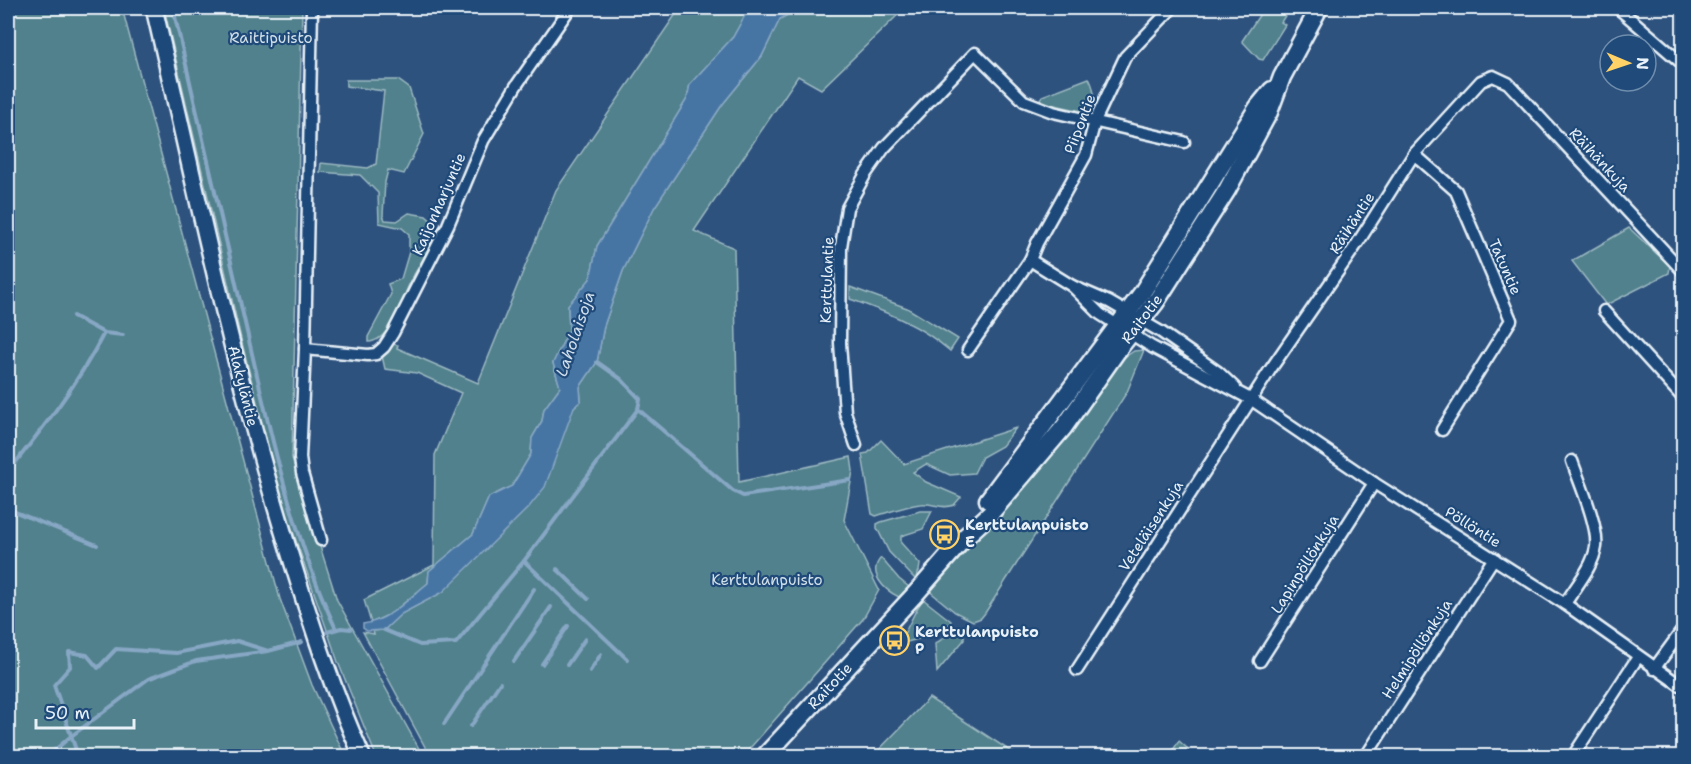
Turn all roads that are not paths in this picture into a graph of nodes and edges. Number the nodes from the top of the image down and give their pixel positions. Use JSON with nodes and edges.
{"nodes":[{"id":1,"x":154,"y":8,"type":"edge"},
{"id":2,"x":312,"y":8,"type":"edge"},
{"id":3,"x":570,"y":8,"type":"edge"},
{"id":4,"x":1169,"y":8,"type":"edge"},
{"id":5,"x":1319,"y":8,"type":"edge"},
{"id":6,"x":1618,"y":8,"type":"edge"},
{"id":7,"x":1683,"y":65,"type":"edge"},
{"id":8,"x":1493,"y":75,"type":"joint"},
{"id":9,"x":1095,"y":121,"type":"junction"},
{"id":10,"x":1184,"y":142,"type":"dead end"},
{"id":11,"x":1414,"y":154,"type":"junction"},
{"id":12,"x":1030,"y":260,"type":"junction"},
{"id":13,"x":1682,"y":270,"type":"edge"},
{"id":14,"x":1072,"y":286,"type":"junction"},
{"id":15,"x":1604,"y":310,"type":"dead end"},
{"id":16,"x":1129,"y":323,"type":"junction"},
{"id":17,"x":305,"y":350,"type":"junction"},
{"id":18,"x":969,"y":350,"type":"dead end"},
{"id":19,"x":1247,"y":398,"type":"junction"},
{"id":20,"x":1683,"y":399,"type":"edge"},
{"id":21,"x":1442,"y":430,"type":"dead end"},
{"id":22,"x":856,"y":445,"type":"dead end"},
{"id":23,"x":1572,"y":461,"type":"dead end"},
{"id":24,"x":1374,"y":483,"type":"junction"},
{"id":25,"x":321,"y":540,"type":"dead end"},
{"id":26,"x":1494,"y":558,"type":"junction"},
{"id":27,"x":1565,"y":604,"type":"junction"},
{"id":28,"x":1683,"y":628,"type":"edge"},
{"id":29,"x":1638,"y":657,"type":"junction"},
{"id":30,"x":1260,"y":661,"type":"dead end"},
{"id":31,"x":1654,"y":669,"type":"junction"},
{"id":32,"x":1077,"y":670,"type":"dead end"},
{"id":33,"x":1683,"y":688,"type":"edge"},
{"id":34,"x":362,"y":756,"type":"edge"},
{"id":35,"x":765,"y":756,"type":"edge"},
{"id":36,"x":1366,"y":756,"type":"edge"},
{"id":37,"x":1573,"y":756,"type":"edge"}],
"edges":[{"from":1,"to":34,"type":"main road","name":"Alakyläntie"},
{"from":2,"to":17,"type":"street"},
{"from":3,"to":17,"type":"street","name":"Kaijonharjuntie"},
{"from":4,"to":9,"type":"street","name":"Piipontie"},
{"from":5,"to":16,"type":"main road","name":"Raitotie"},
{"from":6,"to":7,"type":"street"},
{"from":8,"to":11,"type":"street","name":"Räihäntie"},
{"from":8,"to":13,"type":"street","name":"Räihänkuja"},
{"from":9,"to":10,"type":"street"},
{"from":9,"to":12,"type":"street","name":"Piipontie"},
{"from":9,"to":22,"type":"street","name":"Kerttulantie"},
{"from":11,"to":19,"type":"street","name":"Räihäntie"},
{"from":11,"to":21,"type":"street","name":"Tatuntie"},
{"from":12,"to":14,"type":"street"},
{"from":12,"to":18,"type":"street","name":"Piipontie"},
{"from":14,"to":16,"type":"street"},
{"from":14,"to":16,"type":"street"},
{"from":15,"to":20,"type":"street"},
{"from":16,"to":19,"type":"street","name":"Pöllöntie"},
{"from":16,"to":19,"type":"street","name":"Pöllöntie"},
{"from":16,"to":35,"type":"main road","name":"Raitotie"},
{"from":17,"to":25,"type":"street"},
{"from":19,"to":24,"type":"street","name":"Pöllöntie"},
{"from":19,"to":32,"type":"street","name":"Veteläisenkuja"},
{"from":23,"to":27,"type":"street"},
{"from":24,"to":26,"type":"street","name":"Pöllöntie"},
{"from":24,"to":30,"type":"street","name":"Lapinpöllönkuja"},
{"from":26,"to":27,"type":"street","name":"Pöllöntie"},
{"from":26,"to":36,"type":"street","name":"Helmipöllönkuja"},
{"from":27,"to":29,"type":"street","name":"Pöllöntie"},
{"from":28,"to":31,"type":"street"},
{"from":29,"to":31,"type":"street","name":"Pöllöntie"},
{"from":29,"to":37,"type":"street"},
{"from":31,"to":33,"type":"street","name":"Pöllöntie"}]}
